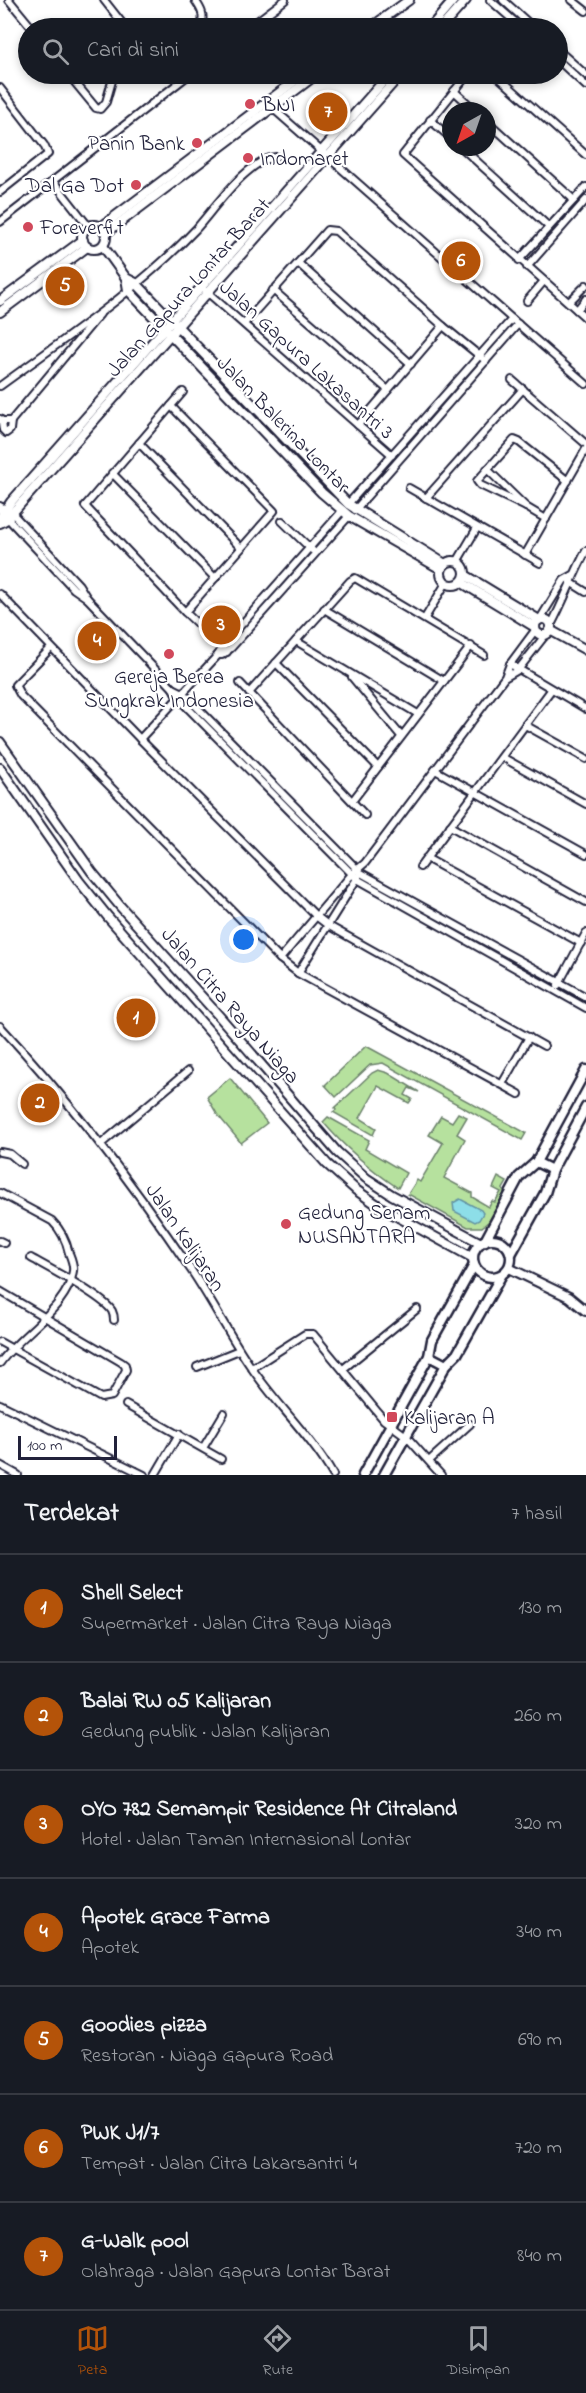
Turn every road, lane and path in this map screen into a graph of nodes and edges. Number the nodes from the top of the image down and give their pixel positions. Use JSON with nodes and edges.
{"nodes":[{"id":1,"x":9,"y":0,"type":"edge"},
{"id":2,"x":104,"y":0,"type":"edge"},
{"id":3,"x":195,"y":0,"type":"edge"},
{"id":4,"x":285,"y":0,"type":"edge"},
{"id":5,"x":409,"y":0,"type":"edge"},
{"id":6,"x":454,"y":0,"type":"edge"},
{"id":7,"x":466,"y":0,"type":"edge"},
{"id":8,"x":490,"y":0,"type":"edge"},
{"id":9,"x":503,"y":0,"type":"edge"},
{"id":10,"x":572,"y":0,"type":"edge"},
{"id":11,"x":586,"y":12,"type":"edge"},
{"id":12,"x":24,"y":18,"type":"edge"},
{"id":13,"x":118,"y":18,"type":"edge"},
{"id":14,"x":203,"y":18,"type":"edge"},
{"id":15,"x":261,"y":18,"type":"edge"},
{"id":16,"x":384,"y":18,"type":"edge"},
{"id":17,"x":439,"y":18,"type":"edge"},
{"id":18,"x":450,"y":18,"type":"edge"},
{"id":19,"x":511,"y":18,"type":"edge"},
{"id":20,"x":523,"y":18,"type":"edge"},
{"id":21,"x":568,"y":59,"type":"edge"},
{"id":22,"x":568,"y":69,"type":"edge"},
{"id":23,"x":586,"y":75,"type":"edge"},
{"id":24,"x":76,"y":84,"type":"edge"},
{"id":25,"x":111,"y":84,"type":"edge"},
{"id":26,"x":177,"y":84,"type":"edge"},
{"id":27,"x":293,"y":84,"type":"edge"},
{"id":28,"x":302,"y":84,"type":"edge"},
{"id":29,"x":381,"y":84,"type":"edge"},
{"id":30,"x":392,"y":84,"type":"edge"},
{"id":31,"x":460,"y":84,"type":"edge"},
{"id":32,"x":506,"y":84,"type":"edge"},
{"id":33,"x":586,"y":86,"type":"edge"},
{"id":34,"x":0,"y":88,"type":"edge"},
{"id":35,"x":454,"y":91,"type":"junction"},
{"id":36,"x":466,"y":102,"type":"edge"},
{"id":37,"x":269,"y":105,"type":"junction"},
{"id":38,"x":430,"y":120,"type":"junction"},
{"id":39,"x":496,"y":129,"type":"edge"},
{"id":40,"x":442,"y":130,"type":"edge"},
{"id":41,"x":321,"y":151,"type":"junction"},
{"id":42,"x":586,"y":155,"type":"edge"},
{"id":43,"x":470,"y":156,"type":"edge"},
{"id":44,"x":276,"y":157,"type":"dead end"},
{"id":45,"x":327,"y":157,"type":"junction"},
{"id":46,"x":53,"y":181,"type":"junction"},
{"id":47,"x":586,"y":187,"type":"edge"},
{"id":48,"x":0,"y":192,"type":"edge"},
{"id":49,"x":574,"y":200,"type":"junction"},
{"id":50,"x":586,"y":200,"type":"edge"},
{"id":51,"x":0,"y":222,"type":"edge"},
{"id":52,"x":89,"y":227,"type":"junction"},
{"id":53,"x":549,"y":227,"type":"junction"},
{"id":54,"x":103,"y":230,"type":"junction"},
{"id":55,"x":85,"y":243,"type":"junction"},
{"id":56,"x":103,"y":246,"type":"junction"},
{"id":57,"x":519,"y":260,"type":"junction"},
{"id":58,"x":298,"y":263,"type":"junction"},
{"id":59,"x":527,"y":267,"type":"junction"},
{"id":60,"x":126,"y":278,"type":"junction"},
{"id":61,"x":544,"y":281,"type":"junction"},
{"id":62,"x":136,"y":283,"type":"junction"},
{"id":63,"x":586,"y":285,"type":"edge"},
{"id":64,"x":204,"y":289,"type":"junction"},
{"id":65,"x":128,"y":290,"type":"junction"},
{"id":66,"x":273,"y":290,"type":"junction"},
{"id":67,"x":586,"y":300,"type":"edge"},
{"id":68,"x":0,"y":301,"type":"edge"},
{"id":69,"x":527,"y":301,"type":"dead end"},
{"id":70,"x":569,"y":302,"type":"junction"},
{"id":71,"x":577,"y":310,"type":"junction"},
{"id":72,"x":0,"y":312,"type":"edge"},
{"id":73,"x":100,"y":314,"type":"junction"},
{"id":74,"x":586,"y":318,"type":"edge"},
{"id":75,"x":512,"y":319,"type":"junction"},
{"id":76,"x":244,"y":324,"type":"junction"},
{"id":77,"x":518,"y":324,"type":"junction"},
{"id":78,"x":443,"y":326,"type":"junction"},
{"id":79,"x":171,"y":327,"type":"junction"},
{"id":80,"x":480,"y":356,"type":"junction"},
{"id":81,"x":486,"y":361,"type":"junction"},
{"id":82,"x":411,"y":364,"type":"junction"},
{"id":83,"x":512,"y":380,"type":"dead end"},
{"id":84,"x":586,"y":384,"type":"edge"},
{"id":85,"x":0,"y":386,"type":"edge"},
{"id":86,"x":523,"y":389,"type":"junction"},
{"id":87,"x":388,"y":390,"type":"junction"},
{"id":88,"x":183,"y":392,"type":"dead end"},
{"id":89,"x":171,"y":406,"type":"junction"},
{"id":90,"x":1,"y":420,"type":"edge"},
{"id":91,"x":11,"y":421,"type":"junction"},
{"id":92,"x":358,"y":425,"type":"junction"},
{"id":93,"x":414,"y":430,"type":"junction"},
{"id":94,"x":421,"y":435,"type":"junction"},
{"id":95,"x":139,"y":443,"type":"junction"},
{"id":96,"x":586,"y":444,"type":"edge"},
{"id":97,"x":586,"y":449,"type":"edge"},
{"id":98,"x":392,"y":455,"type":"junction"},
{"id":99,"x":487,"y":469,"type":"junction"},
{"id":100,"x":112,"y":473,"type":"junction"},
{"id":101,"x":319,"y":475,"type":"junction"},
{"id":102,"x":568,"y":481,"type":"junction"},
{"id":103,"x":312,"y":482,"type":"junction"},
{"id":104,"x":410,"y":489,"type":"dead end"},
{"id":105,"x":426,"y":498,"type":"junction"},
{"id":106,"x":526,"y":507,"type":"junction"},
{"id":107,"x":349,"y":510,"type":"junction"},
{"id":108,"x":3,"y":514,"type":"edge"},
{"id":109,"x":546,"y":519,"type":"junction"},
{"id":110,"x":282,"y":521,"type":"dead end"},
{"id":111,"x":477,"y":528,"type":"junction"},
{"id":112,"x":241,"y":548,"type":"junction"},
{"id":113,"x":310,"y":548,"type":"junction"},
{"id":114,"x":586,"y":551,"type":"edge"},
{"id":115,"x":316,"y":553,"type":"junction"},
{"id":116,"x":525,"y":555,"type":"junction"},
{"id":117,"x":457,"y":561,"type":"junction"},
{"id":118,"x":540,"y":563,"type":"dead end"},
{"id":119,"x":443,"y":566,"type":"junction"},
{"id":120,"x":573,"y":575,"type":"junction"},
{"id":121,"x":215,"y":578,"type":"junction"},
{"id":122,"x":463,"y":579,"type":"junction"},
{"id":123,"x":564,"y":580,"type":"junction"},
{"id":124,"x":571,"y":583,"type":"junction"},
{"id":125,"x":446,"y":584,"type":"junction"},
{"id":126,"x":586,"y":592,"type":"edge"},
{"id":127,"x":0,"y":594,"type":"edge"},
{"id":128,"x":324,"y":609,"type":"junction"},
{"id":129,"x":185,"y":612,"type":"junction"},
{"id":130,"x":425,"y":618,"type":"junction"},
{"id":131,"x":249,"y":622,"type":"junction"},
{"id":132,"x":538,"y":624,"type":"junction"},
{"id":133,"x":549,"y":629,"type":"junction"},
{"id":134,"x":296,"y":641,"type":"junction"},
{"id":135,"x":471,"y":646,"type":"junction"},
{"id":136,"x":51,"y":648,"type":"junction"},
{"id":137,"x":225,"y":649,"type":"junction"},
{"id":138,"x":586,"y":650,"type":"edge"},
{"id":139,"x":484,"y":655,"type":"dead end"},
{"id":140,"x":276,"y":663,"type":"junction"},
{"id":141,"x":510,"y":664,"type":"junction"},
{"id":142,"x":518,"y":670,"type":"junction"},
{"id":143,"x":348,"y":672,"type":"junction"},
{"id":144,"x":505,"y":677,"type":"junction"},
{"id":145,"x":444,"y":681,"type":"junction"},
{"id":146,"x":240,"y":683,"type":"dead end"},
{"id":147,"x":551,"y":690,"type":"junction"},
{"id":148,"x":249,"y":693,"type":"junction"},
{"id":149,"x":180,"y":696,"type":"junction"},
{"id":150,"x":586,"y":709,"type":"edge"},
{"id":151,"x":418,"y":714,"type":"junction"},
{"id":152,"x":525,"y":725,"type":"junction"},
{"id":153,"x":401,"y":736,"type":"junction"},
{"id":154,"x":140,"y":739,"type":"junction"},
{"id":155,"x":0,"y":742,"type":"edge"},
{"id":156,"x":501,"y":757,"type":"junction"},
{"id":157,"x":586,"y":759,"type":"edge"},
{"id":158,"x":378,"y":767,"type":"junction"},
{"id":159,"x":0,"y":768,"type":"edge"},
{"id":160,"x":435,"y":770,"type":"junction"},
{"id":161,"x":475,"y":792,"type":"junction"},
{"id":162,"x":352,"y":800,"type":"junction"},
{"id":163,"x":586,"y":804,"type":"edge"},
{"id":164,"x":365,"y":814,"type":"dead end"},
{"id":165,"x":450,"y":826,"type":"junction"},
{"id":166,"x":586,"y":854,"type":"edge"},
{"id":167,"x":426,"y":858,"type":"junction"},
{"id":168,"x":420,"y":867,"type":"dead end"},
{"id":169,"x":357,"y":874,"type":"junction"},
{"id":170,"x":586,"y":902,"type":"edge"},
{"id":171,"x":316,"y":916,"type":"junction"},
{"id":172,"x":329,"y":926,"type":"junction"},
{"id":173,"x":468,"y":932,"type":"junction"},
{"id":174,"x":586,"y":933,"type":"edge"},
{"id":175,"x":464,"y":940,"type":"junction"},
{"id":176,"x":581,"y":943,"type":"junction"},
{"id":177,"x":280,"y":959,"type":"junction"},
{"id":178,"x":297,"y":972,"type":"junction"},
{"id":179,"x":560,"y":982,"type":"junction"},
{"id":180,"x":555,"y":991,"type":"junction"},
{"id":181,"x":586,"y":997,"type":"edge"},
{"id":182,"x":586,"y":1008,"type":"edge"},
{"id":183,"x":219,"y":1016,"type":"junction"},
{"id":184,"x":0,"y":1026,"type":"edge"},
{"id":185,"x":207,"y":1027,"type":"junction"},
{"id":186,"x":529,"y":1037,"type":"junction"},
{"id":187,"x":544,"y":1046,"type":"dead end"},
{"id":188,"x":586,"y":1070,"type":"edge"},
{"id":189,"x":188,"y":1071,"type":"dead end"},
{"id":190,"x":502,"y":1084,"type":"junction"},
{"id":191,"x":519,"y":1094,"type":"dead end"},
{"id":192,"x":586,"y":1107,"type":"edge"},
{"id":193,"x":101,"y":1144,"type":"junction"},
{"id":194,"x":0,"y":1152,"type":"edge"},
{"id":195,"x":536,"y":1162,"type":"junction"},
{"id":196,"x":22,"y":1164,"type":"dead end"},
{"id":197,"x":552,"y":1170,"type":"junction"},
{"id":198,"x":0,"y":1193,"type":"edge"},
{"id":199,"x":483,"y":1242,"type":"junction"},
{"id":200,"x":511,"y":1254,"type":"junction"},
{"id":201,"x":31,"y":1258,"type":"dead end"},
{"id":202,"x":474,"y":1261,"type":"junction"},
{"id":203,"x":509,"y":1268,"type":"junction"},
{"id":204,"x":501,"y":1276,"type":"junction"},
{"id":205,"x":71,"y":1281,"type":"junction"},
{"id":206,"x":0,"y":1291,"type":"edge"},
{"id":207,"x":417,"y":1309,"type":"dead end"},
{"id":208,"x":586,"y":1311,"type":"edge"},
{"id":209,"x":45,"y":1316,"type":"junction"},
{"id":210,"x":114,"y":1320,"type":"dead end"},
{"id":211,"x":0,"y":1342,"type":"edge"},
{"id":212,"x":11,"y":1348,"type":"junction"},
{"id":213,"x":239,"y":1350,"type":"junction"},
{"id":214,"x":429,"y":1356,"type":"junction"},
{"id":215,"x":0,"y":1363,"type":"edge"},
{"id":216,"x":446,"y":1365,"type":"junction"},
{"id":217,"x":197,"y":1367,"type":"dead end"},
{"id":218,"x":252,"y":1368,"type":"junction"},
{"id":219,"x":343,"y":1369,"type":"junction"},
{"id":220,"x":0,"y":1404,"type":"edge"},
{"id":221,"x":126,"y":1405,"type":"dead end"},
{"id":222,"x":224,"y":1413,"type":"dead end"},
{"id":223,"x":470,"y":1424,"type":"dead end"},
{"id":224,"x":391,"y":1425,"type":"junction"},
{"id":225,"x":179,"y":1434,"type":"junction"},
{"id":226,"x":406,"y":1436,"type":"junction"},
{"id":227,"x":203,"y":1448,"type":"junction"},
{"id":228,"x":221,"y":1459,"type":"dead end"},
{"id":229,"x":429,"y":1461,"type":"junction"},
{"id":230,"x":0,"y":1465,"type":"edge"},
{"id":231,"x":18,"y":1475,"type":"edge"},
{"id":232,"x":144,"y":1475,"type":"edge"},
{"id":233,"x":155,"y":1475,"type":"edge"},
{"id":234,"x":333,"y":1475,"type":"edge"},
{"id":235,"x":363,"y":1475,"type":"edge"},
{"id":236,"x":384,"y":1475,"type":"edge"},
{"id":237,"x":441,"y":1475,"type":"edge"}],
"edges":[{"from":1,"to":12,"type":"street"},
{"from":2,"to":13,"type":"street"},
{"from":3,"to":14,"type":"street"},
{"from":4,"to":15,"type":"street"},
{"from":5,"to":16,"type":"street"},
{"from":6,"to":17,"type":"street"},
{"from":7,"to":18,"type":"street"},
{"from":8,"to":19,"type":"street"},
{"from":9,"to":20,"type":"street"},
{"from":10,"to":11,"type":"street"},
{"from":21,"to":23,"type":"street"},
{"from":22,"to":33,"type":"street"},
{"from":24,"to":25,"type":"street"},
{"from":26,"to":46,"type":"street"},
{"from":27,"to":37,"type":"street"},
{"from":28,"to":37,"type":"street"},
{"from":29,"to":41,"type":"street","name":"Jalan Gapura Lontar Barat"},
{"from":30,"to":45,"type":"street","name":"Jalan Gapura Lontar Barat"},
{"from":31,"to":35,"type":"street"},
{"from":32,"to":42,"type":"street"},
{"from":34,"to":48,"type":"street"},
{"from":35,"to":36,"type":"street"},
{"from":35,"to":38,"type":"street"},
{"from":37,"to":41,"type":"street"},
{"from":37,"to":54,"type":"street"},
{"from":38,"to":40,"type":"street"},
{"from":38,"to":57,"type":"street"},
{"from":39,"to":49,"type":"street"},
{"from":41,"to":45,"type":"street"},
{"from":41,"to":64,"type":"street","name":"Jalan Gapura Lontar Barat"},
{"from":43,"to":53,"type":"street"},
{"from":44,"to":62,"type":"street"},
{"from":45,"to":64,"type":"street","name":"Jalan Gapura Lontar Barat"},
{"from":45,"to":75,"type":"street"},
{"from":46,"to":51,"type":"street"},
{"from":46,"to":52,"type":"street"},
{"from":47,"to":49,"type":"street"},
{"from":49,"to":53,"type":"street"},
{"from":50,"to":59,"type":"street"},
{"from":52,"to":54,"type":"street"},
{"from":52,"to":55,"type":"street"},
{"from":53,"to":57,"type":"street"},
{"from":54,"to":56,"type":"street"},
{"from":55,"to":56,"type":"street"},
{"from":55,"to":68,"type":"street"},
{"from":55,"to":72,"type":"street"},
{"from":56,"to":60,"type":"street","name":"Jalan Balerina Lontar"},
{"from":57,"to":59,"type":"street"},
{"from":58,"to":66,"type":"street"},
{"from":58,"to":78,"type":"street"},
{"from":58,"to":82,"type":"street"},
{"from":59,"to":61,"type":"street"},
{"from":60,"to":62,"type":"street","name":"Jalan Balerina Lontar"},
{"from":60,"to":65,"type":"street","name":"Jalan Balerina Lontar"},
{"from":61,"to":69,"type":"street"},
{"from":61,"to":70,"type":"street"},
{"from":62,"to":65,"type":"street"},
{"from":62,"to":79,"type":"street","name":"Jalan Balerina Lontar"},
{"from":63,"to":70,"type":"street"},
{"from":64,"to":76,"type":"street","name":"Jalan Gapura Lakasantri 3"},
{"from":64,"to":79,"type":"street","name":"Jalan Gapura Lontar Barat"},
{"from":65,"to":73,"type":"street"},
{"from":65,"to":79,"type":"street","name":"Jalan Balerina Lontar"},
{"from":66,"to":76,"type":"street"},
{"from":66,"to":87,"type":"street"},
{"from":67,"to":71,"type":"street"},
{"from":70,"to":71,"type":"street"},
{"from":71,"to":74,"type":"street"},
{"from":73,"to":85,"type":"street"},
{"from":73,"to":91,"type":"street"},
{"from":75,"to":77,"type":"street"},
{"from":75,"to":80,"type":"street"},
{"from":76,"to":92,"type":"street","name":"Jalan Gapura Lakasantri 3"},
{"from":77,"to":81,"type":"street"},
{"from":77,"to":84,"type":"street"},
{"from":78,"to":80,"type":"street"},
{"from":78,"to":82,"type":"street"},
{"from":79,"to":101,"type":"street","name":"Jalan Balerina Lontar"},
{"from":79,"to":103,"type":"street","name":"Jalan Balerina Lontar"},
{"from":79,"to":108,"type":"street","name":"Jalan Gapura Lontar Barat"},
{"from":80,"to":81,"type":"street"},
{"from":80,"to":93,"type":"street"},
{"from":81,"to":94,"type":"street"},
{"from":82,"to":87,"type":"street"},
{"from":83,"to":86,"type":"street"},
{"from":86,"to":96,"type":"street"},
{"from":86,"to":105,"type":"street"},
{"from":87,"to":92,"type":"street"},
{"from":88,"to":89,"type":"street"},
{"from":89,"to":95,"type":"street"},
{"from":89,"to":112,"type":"street"},
{"from":90,"to":91,"type":"street"},
{"from":90,"to":91,"type":"street"},
{"from":92,"to":98,"type":"street","name":"Jalan Gapura Lakasantri 3"},
{"from":93,"to":94,"type":"street"},
{"from":93,"to":98,"type":"street"},
{"from":94,"to":107,"type":"street"},
{"from":95,"to":100,"type":"street"},
{"from":95,"to":112,"type":"street"},
{"from":97,"to":102,"type":"street"},
{"from":98,"to":107,"type":"street"},
{"from":99,"to":102,"type":"street"},
{"from":99,"to":106,"type":"street"},
{"from":99,"to":106,"type":"street"},
{"from":100,"to":121,"type":"street"},
{"from":100,"to":129,"type":"street"},
{"from":101,"to":103,"type":"street"},
{"from":101,"to":107,"type":"street","name":"Jalan Balerina Lontar"},
{"from":102,"to":109,"type":"street"},
{"from":103,"to":107,"type":"street","name":"Jalan Balerina Lontar"},
{"from":104,"to":105,"type":"street"},
{"from":105,"to":111,"type":"street"},
{"from":106,"to":109,"type":"street"},
{"from":107,"to":113,"type":"street"},
{"from":107,"to":115,"type":"street"},
{"from":107,"to":119,"type":"street","name":"Jalan Balerina Lontar"},
{"from":108,"to":149,"type":"street"},
{"from":109,"to":116,"type":"street"},
{"from":110,"to":113,"type":"street"},
{"from":111,"to":116,"type":"street"},
{"from":111,"to":117,"type":"street"},
{"from":112,"to":121,"type":"street"},
{"from":113,"to":115,"type":"street"},
{"from":113,"to":131,"type":"street"},
{"from":114,"to":120,"type":"street"},
{"from":115,"to":131,"type":"street"},
{"from":116,"to":118,"type":"street"},
{"from":117,"to":119,"type":"street"},
{"from":117,"to":122,"type":"street"},
{"from":119,"to":125,"type":"street"},
{"from":120,"to":123,"type":"street"},
{"from":120,"to":124,"type":"street"},
{"from":121,"to":129,"type":"street"},
{"from":122,"to":125,"type":"street"},
{"from":122,"to":132,"type":"street"},
{"from":123,"to":124,"type":"street"},
{"from":123,"to":132,"type":"street"},
{"from":124,"to":126,"type":"street"},
{"from":124,"to":133,"type":"street"},
{"from":125,"to":130,"type":"street"},
{"from":127,"to":136,"type":"street"},
{"from":128,"to":130,"type":"street"},
{"from":128,"to":134,"type":"street"},
{"from":128,"to":145,"type":"street"},
{"from":129,"to":137,"type":"street"},
{"from":130,"to":135,"type":"street"},
{"from":131,"to":137,"type":"street"},
{"from":132,"to":133,"type":"street"},
{"from":132,"to":133,"type":"street"},
{"from":132,"to":141,"type":"street"},
{"from":133,"to":138,"type":"street"},
{"from":133,"to":142,"type":"street"},
{"from":134,"to":140,"type":"street"},
{"from":134,"to":143,"type":"street"},
{"from":135,"to":139,"type":"street"},
{"from":135,"to":145,"type":"street"},
{"from":136,"to":154,"type":"street"},
{"from":136,"to":177,"type":"street"},
{"from":137,"to":149,"type":"street"},
{"from":140,"to":148,"type":"street"},
{"from":140,"to":158,"type":"street"},
{"from":141,"to":142,"type":"street"},
{"from":141,"to":144,"type":"street"},
{"from":142,"to":144,"type":"street"},
{"from":142,"to":147,"type":"street"},
{"from":143,"to":151,"type":"street"},
{"from":143,"to":153,"type":"street"},
{"from":144,"to":160,"type":"street"},
{"from":145,"to":151,"type":"street"},
{"from":146,"to":148,"type":"street"},
{"from":147,"to":150,"type":"street"},
{"from":147,"to":152,"type":"street"},
{"from":148,"to":162,"type":"street"},
{"from":149,"to":154,"type":"street"},
{"from":149,"to":169,"type":"street"},
{"from":151,"to":153,"type":"street"},
{"from":152,"to":156,"type":"street"},
{"from":152,"to":157,"type":"street"},
{"from":153,"to":158,"type":"street"},
{"from":154,"to":171,"type":"street"},
{"from":155,"to":183,"type":"street","name":"Jalan Citra Raya Niaga"},
{"from":156,"to":161,"type":"street"},
{"from":156,"to":163,"type":"street"},
{"from":158,"to":162,"type":"street"},
{"from":159,"to":185,"type":"street","name":"Jalan Citra Raya Niaga"},
{"from":160,"to":161,"type":"street"},
{"from":160,"to":169,"type":"street"},
{"from":161,"to":165,"type":"street"},
{"from":161,"to":166,"type":"street"},
{"from":162,"to":164,"type":"street"},
{"from":165,"to":167,"type":"street"},
{"from":165,"to":170,"type":"street"},
{"from":167,"to":168,"type":"street"},
{"from":167,"to":176,"type":"street"},
{"from":169,"to":171,"type":"street"},
{"from":169,"to":172,"type":"street"},
{"from":169,"to":173,"type":"street"},
{"from":169,"to":175,"type":"street"},
{"from":171,"to":172,"type":"street"},
{"from":171,"to":177,"type":"street"},
{"from":172,"to":178,"type":"street"},
{"from":172,"to":186,"type":"street"},
{"from":173,"to":175,"type":"street"},
{"from":173,"to":179,"type":"street"},
{"from":174,"to":176,"type":"street"},
{"from":175,"to":180,"type":"street"},
{"from":176,"to":179,"type":"street"},
{"from":177,"to":178,"type":"street"},
{"from":178,"to":190,"type":"street"},
{"from":179,"to":180,"type":"street"},
{"from":179,"to":181,"type":"street"},
{"from":180,"to":182,"type":"street"},
{"from":183,"to":185,"type":"street"},
{"from":183,"to":199,"type":"street","name":"Jalan Citra Raya Niaga"},
{"from":184,"to":193,"type":"street","name":"Jalan Kalijaran"},
{"from":185,"to":202,"type":"street","name":"Jalan Citra Raya Niaga"},
{"from":186,"to":187,"type":"street"},
{"from":186,"to":190,"type":"street"},
{"from":188,"to":195,"type":"main road"},
{"from":189,"to":193,"type":"street"},
{"from":190,"to":191,"type":"street"},
{"from":192,"to":197,"type":"main road"},
{"from":193,"to":213,"type":"street","name":"Jalan Kalijaran"},
{"from":194,"to":196,"type":"street"},
{"from":195,"to":197,"type":"main road"},
{"from":195,"to":199,"type":"main road"},
{"from":197,"to":200,"type":"main road"},
{"from":198,"to":205,"type":"street"},
{"from":199,"to":200,"type":"main road"},
{"from":199,"to":202,"type":"main road"},
{"from":200,"to":203,"type":"main road"},
{"from":201,"to":205,"type":"street"},
{"from":202,"to":204,"type":"main road"},
{"from":202,"to":214,"type":"main road"},
{"from":203,"to":204,"type":"main road"},
{"from":203,"to":208,"type":"street"},
{"from":204,"to":216,"type":"main road"},
{"from":205,"to":209,"type":"street"},
{"from":205,"to":210,"type":"street"},
{"from":206,"to":209,"type":"street"},
{"from":207,"to":219,"type":"street"},
{"from":209,"to":212,"type":"street"},
{"from":209,"to":212,"type":"street"},
{"from":211,"to":212,"type":"street"},
{"from":212,"to":215,"type":"street"},
{"from":213,"to":217,"type":"street"},
{"from":213,"to":218,"type":"street","name":"Jalan Kalijaran"},
{"from":214,"to":216,"type":"main road"},
{"from":214,"to":224,"type":"main road"},
{"from":216,"to":226,"type":"main road"},
{"from":218,"to":219,"type":"street"},
{"from":218,"to":234,"type":"street","name":"Jalan Kalijaran"},
{"from":219,"to":224,"type":"street"},
{"from":220,"to":232,"type":"street"},
{"from":221,"to":225,"type":"street"},
{"from":222,"to":227,"type":"street"},
{"from":223,"to":229,"type":"street"},
{"from":224,"to":226,"type":"street"},
{"from":224,"to":235,"type":"main road"},
{"from":225,"to":227,"type":"street"},
{"from":225,"to":233,"type":"street"},
{"from":226,"to":229,"type":"street"},
{"from":226,"to":236,"type":"main road"},
{"from":227,"to":228,"type":"street"},
{"from":229,"to":237,"type":"street"},
{"from":230,"to":231,"type":"street"}]}
